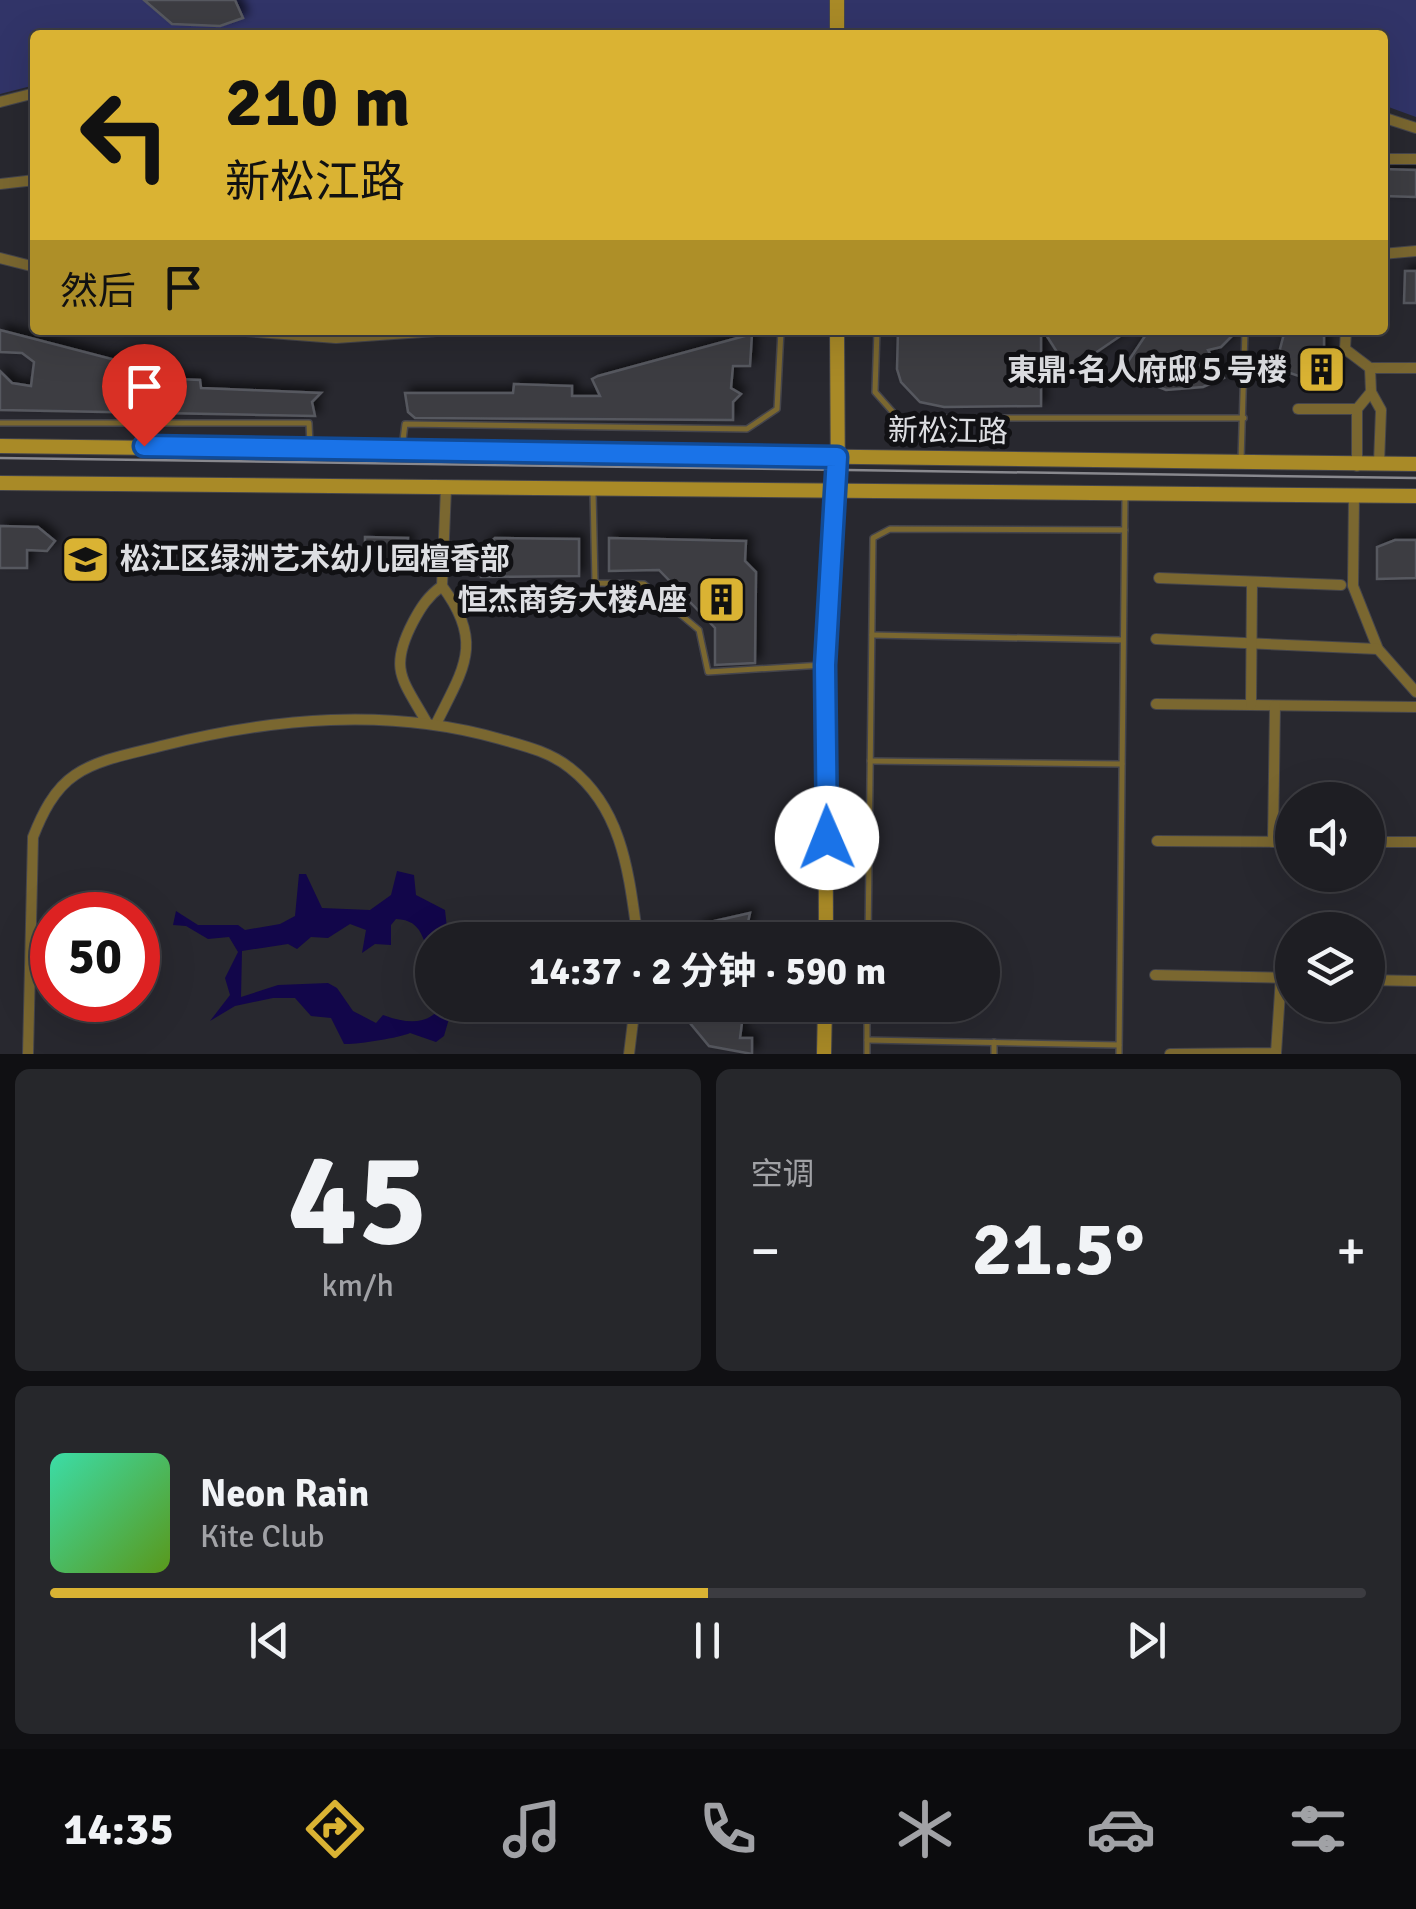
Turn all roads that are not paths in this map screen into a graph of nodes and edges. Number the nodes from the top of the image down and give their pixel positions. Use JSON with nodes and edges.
{"nodes":[{"id":1,"x":837,"y":0,"type":"edge"},
{"id":2,"x":837,"y":30,"type":"edge"},
{"id":3,"x":30,"y":93,"type":"edge"},
{"id":4,"x":0,"y":102,"type":"edge"},
{"id":5,"x":1388,"y":119,"type":"edge"},
{"id":6,"x":1416,"y":128,"type":"edge"},
{"id":7,"x":1388,"y":159,"type":"edge"},
{"id":8,"x":1416,"y":160,"type":"edge"},
{"id":9,"x":30,"y":181,"type":"edge"},
{"id":10,"x":0,"y":184,"type":"edge"},
{"id":11,"x":1416,"y":251,"type":"edge"},
{"id":12,"x":1388,"y":253,"type":"edge"},
{"id":13,"x":0,"y":258,"type":"edge"},
{"id":14,"x":30,"y":266,"type":"edge"},
{"id":15,"x":297,"y":335,"type":"edge"},
{"id":16,"x":379,"y":335,"type":"edge"},
{"id":17,"x":781,"y":335,"type":"edge"},
{"id":18,"x":837,"y":335,"type":"edge"},
{"id":19,"x":878,"y":335,"type":"edge"},
{"id":20,"x":1245,"y":335,"type":"edge"},
{"id":21,"x":1346,"y":335,"type":"edge"},
{"id":22,"x":1370,"y":368,"type":"junction"},
{"id":23,"x":1416,"y":368,"type":"edge"},
{"id":24,"x":1370,"y":392,"type":"junction"},
{"id":25,"x":1298,"y":408,"type":"dead end"},
{"id":26,"x":1357,"y":409,"type":"junction"},
{"id":27,"x":1244,"y":418,"type":"junction"},
{"id":28,"x":0,"y":422,"type":"edge"},
{"id":29,"x":0,"y":446,"type":"edge"},
{"id":30,"x":310,"y":450,"type":"junction"},
{"id":31,"x":401,"y":452,"type":"junction"},
{"id":32,"x":837,"y":457,"type":"junction"},
{"id":33,"x":1241,"y":463,"type":"junction"},
{"id":34,"x":1379,"y":464,"type":"junction"},
{"id":35,"x":1416,"y":464,"type":"edge"},
{"id":36,"x":1356,"y":466,"type":"junction"},
{"id":37,"x":0,"y":483,"type":"edge"},
{"id":38,"x":446,"y":488,"type":"junction"},
{"id":39,"x":593,"y":490,"type":"junction"},
{"id":40,"x":1126,"y":492,"type":"junction"},
{"id":41,"x":838,"y":493,"type":"junction"},
{"id":42,"x":1354,"y":495,"type":"junction"},
{"id":43,"x":1416,"y":496,"type":"edge"},
{"id":44,"x":1125,"y":530,"type":"junction"},
{"id":45,"x":1159,"y":578,"type":"dead end"},
{"id":46,"x":1252,"y":582,"type":"junction"},
{"id":47,"x":1341,"y":585,"type":"dead end"},
{"id":48,"x":442,"y":586,"type":"junction"},
{"id":49,"x":871,"y":634,"type":"junction"},
{"id":50,"x":1156,"y":639,"type":"dead end"},
{"id":51,"x":1124,"y":640,"type":"junction"},
{"id":52,"x":1252,"y":644,"type":"junction"},
{"id":53,"x":1378,"y":649,"type":"junction"},
{"id":54,"x":825,"y":665,"type":"junction"},
{"id":55,"x":1416,"y":692,"type":"edge"},
{"id":56,"x":1156,"y":704,"type":"dead end"},
{"id":57,"x":1251,"y":705,"type":"junction"},
{"id":58,"x":1276,"y":706,"type":"junction"},
{"id":59,"x":1416,"y":707,"type":"edge"},
{"id":60,"x":431,"y":724,"type":"junction"},
{"id":61,"x":870,"y":761,"type":"junction"},
{"id":62,"x":1122,"y":764,"type":"junction"},
{"id":63,"x":1157,"y":842,"type":"dead end"},
{"id":64,"x":1273,"y":842,"type":"joint"},
{"id":65,"x":1385,"y":842,"type":"edge"},
{"id":66,"x":1416,"y":842,"type":"edge"},
{"id":67,"x":635,"y":922,"type":"edge"},
{"id":68,"x":826,"y":922,"type":"edge"},
{"id":69,"x":868,"y":922,"type":"edge"},
{"id":70,"x":1156,"y":975,"type":"dead end"},
{"id":71,"x":1275,"y":978,"type":"edge"},
{"id":72,"x":1385,"y":980,"type":"edge"},
{"id":73,"x":1416,"y":981,"type":"edge"},
{"id":74,"x":633,"y":1022,"type":"edge"},
{"id":75,"x":825,"y":1022,"type":"edge"},
{"id":76,"x":867,"y":1022,"type":"edge"},
{"id":77,"x":1281,"y":1022,"type":"edge"},
{"id":78,"x":867,"y":1040,"type":"junction"},
{"id":79,"x":994,"y":1042,"type":"junction"},
{"id":80,"x":1119,"y":1045,"type":"junction"},
{"id":81,"x":28,"y":1054,"type":"edge"},
{"id":82,"x":629,"y":1054,"type":"edge"},
{"id":83,"x":824,"y":1054,"type":"edge"},
{"id":84,"x":866,"y":1054,"type":"edge"},
{"id":85,"x":994,"y":1054,"type":"edge"},
{"id":86,"x":1118,"y":1054,"type":"edge"},
{"id":87,"x":1170,"y":1054,"type":"edge"}],
"edges":[{"from":1,"to":2,"type":"main road"},
{"from":3,"to":4,"type":"street"},
{"from":5,"to":6,"type":"street"},
{"from":7,"to":8,"type":"street"},
{"from":9,"to":10,"type":"street"},
{"from":11,"to":12,"type":"street"},
{"from":13,"to":14,"type":"street"},
{"from":15,"to":16,"type":"street"},
{"from":17,"to":31,"type":"lane"},
{"from":18,"to":32,"type":"main road"},
{"from":19,"to":27,"type":"lane"},
{"from":20,"to":27,"type":"lane"},
{"from":21,"to":22,"type":"street"},
{"from":22,"to":23,"type":"street"},
{"from":22,"to":24,"type":"street"},
{"from":24,"to":26,"type":"street"},
{"from":24,"to":34,"type":"street"},
{"from":25,"to":26,"type":"street"},
{"from":26,"to":36,"type":"street"},
{"from":27,"to":33,"type":"lane"},
{"from":28,"to":30,"type":"lane"},
{"from":29,"to":30,"type":"main road","name":"新松江路"},
{"from":30,"to":31,"type":"main road","name":"新松江路"},
{"from":31,"to":32,"type":"main road","name":"新松江路"},
{"from":32,"to":33,"type":"main road","name":"新松江路"},
{"from":32,"to":41,"type":"main road"},
{"from":33,"to":36,"type":"main road","name":"新松江路"},
{"from":34,"to":35,"type":"main road","name":"新松江路"},
{"from":34,"to":36,"type":"main road","name":"新松江路"},
{"from":37,"to":38,"type":"main road","name":"新松江路"},
{"from":38,"to":39,"type":"main road","name":"新松江路"},
{"from":38,"to":48,"type":"street"},
{"from":39,"to":41,"type":"main road","name":"新松江路"},
{"from":39,"to":54,"type":"lane"},
{"from":40,"to":41,"type":"main road","name":"新松江路"},
{"from":40,"to":42,"type":"main road","name":"新松江路"},
{"from":40,"to":44,"type":"lane"},
{"from":41,"to":54,"type":"main road"},
{"from":42,"to":43,"type":"main road","name":"新松江路"},
{"from":42,"to":53,"type":"street"},
{"from":44,"to":49,"type":"lane"},
{"from":44,"to":51,"type":"lane"},
{"from":45,"to":46,"type":"street"},
{"from":46,"to":47,"type":"street"},
{"from":46,"to":52,"type":"street"},
{"from":48,"to":60,"type":"street"},
{"from":48,"to":60,"type":"street"},
{"from":49,"to":51,"type":"lane"},
{"from":49,"to":61,"type":"lane"},
{"from":50,"to":52,"type":"street"},
{"from":51,"to":62,"type":"lane"},
{"from":52,"to":53,"type":"street"},
{"from":52,"to":57,"type":"street"},
{"from":53,"to":55,"type":"street"},
{"from":54,"to":68,"type":"main road"},
{"from":56,"to":57,"type":"street"},
{"from":57,"to":58,"type":"street"},
{"from":58,"to":59,"type":"street"},
{"from":58,"to":64,"type":"street"},
{"from":60,"to":67,"type":"street"},
{"from":60,"to":81,"type":"street"},
{"from":61,"to":62,"type":"lane"},
{"from":61,"to":69,"type":"lane"},
{"from":62,"to":80,"type":"lane"},
{"from":63,"to":64,"type":"street"},
{"from":65,"to":66,"type":"street"},
{"from":70,"to":71,"type":"street"},
{"from":72,"to":73,"type":"street"},
{"from":74,"to":82,"type":"street"},
{"from":75,"to":83,"type":"main road"},
{"from":76,"to":78,"type":"lane"},
{"from":77,"to":87,"type":"street"},
{"from":78,"to":79,"type":"lane"},
{"from":78,"to":84,"type":"lane"},
{"from":79,"to":80,"type":"lane"},
{"from":79,"to":85,"type":"lane"},
{"from":80,"to":86,"type":"lane"}]}
